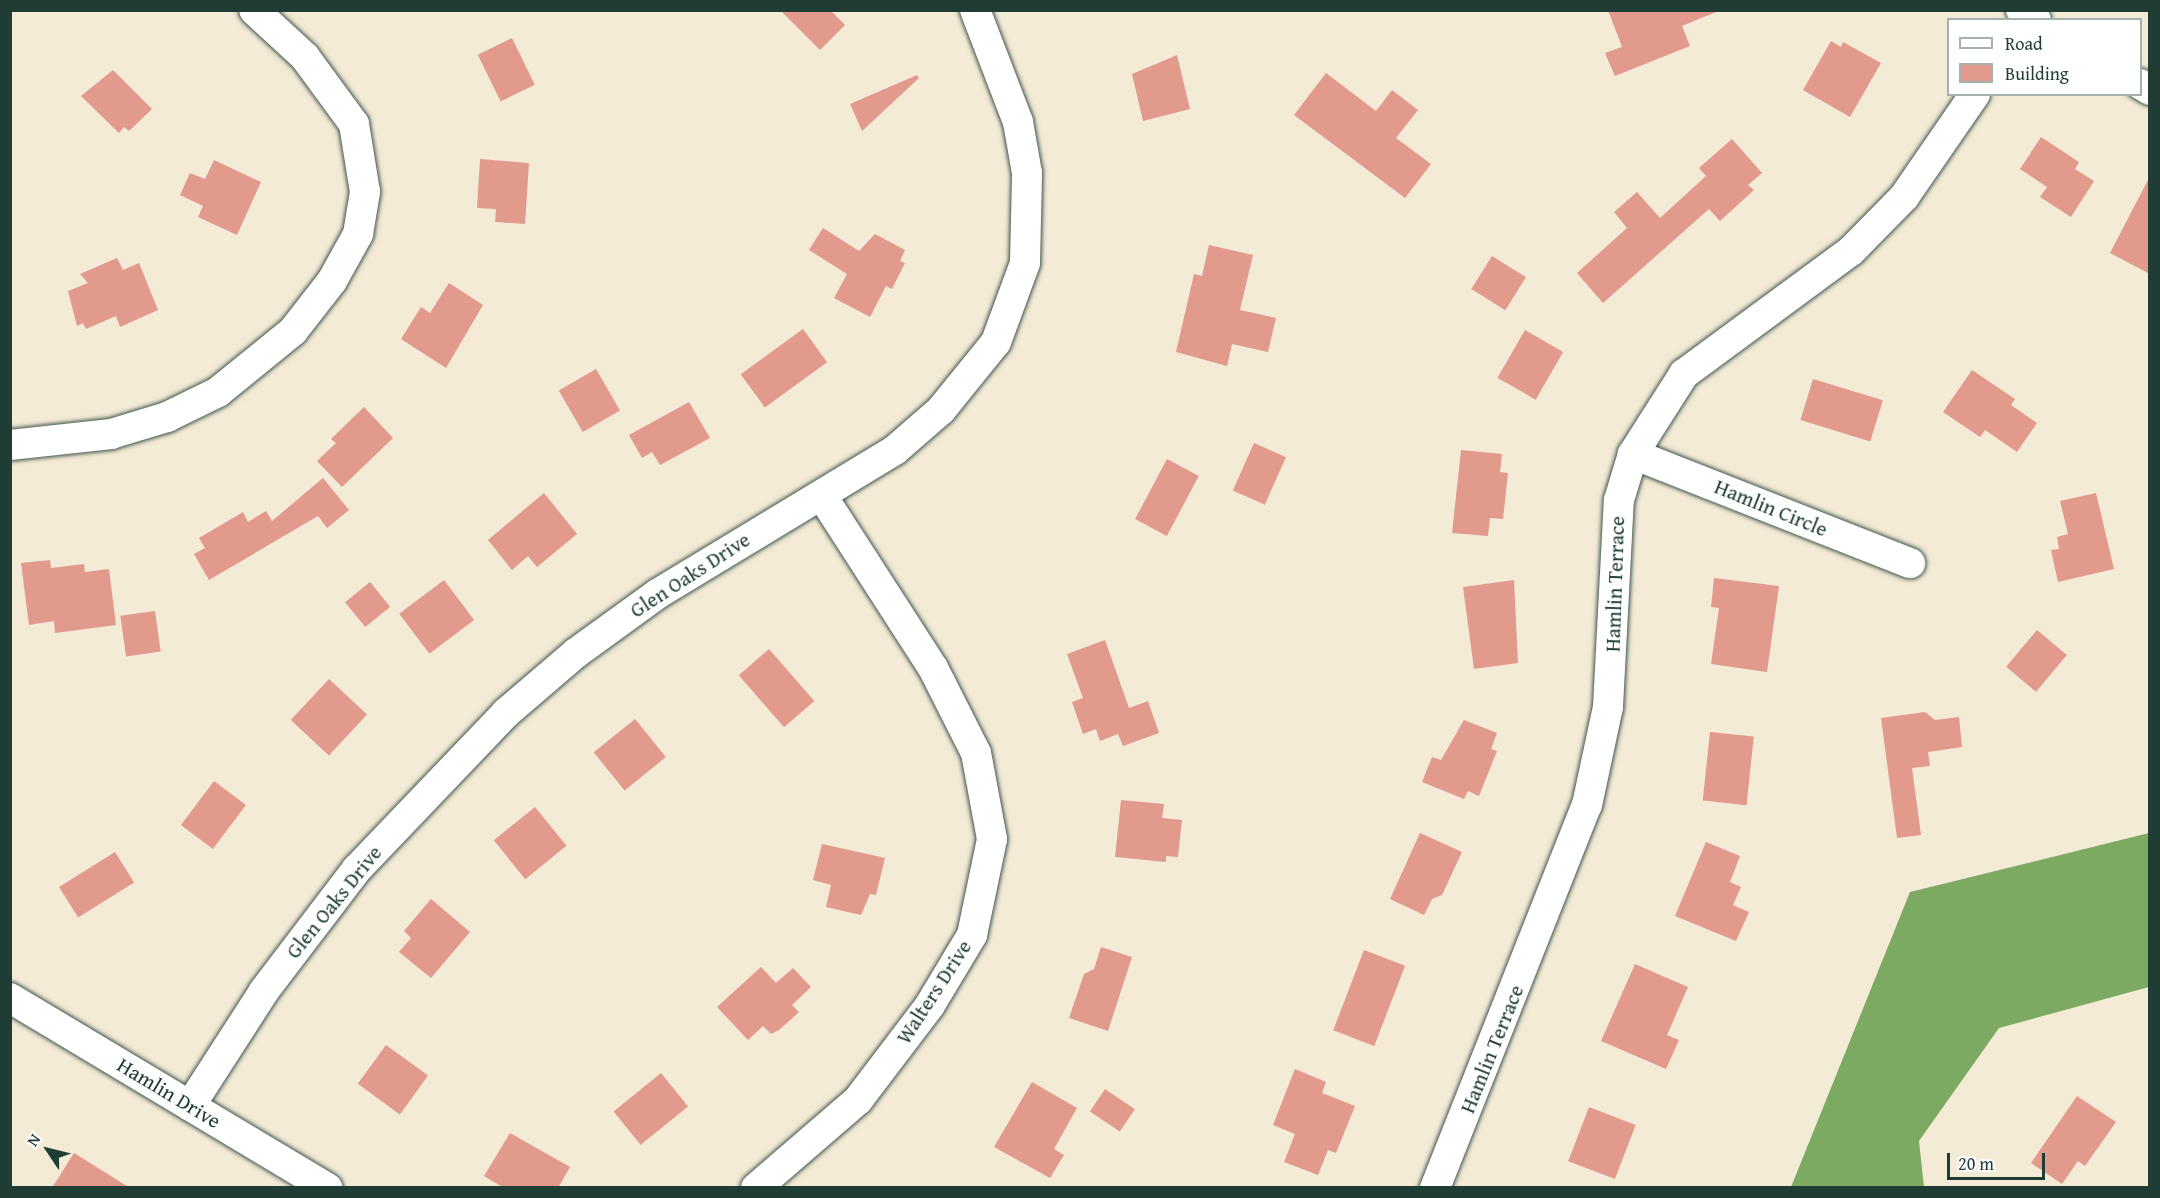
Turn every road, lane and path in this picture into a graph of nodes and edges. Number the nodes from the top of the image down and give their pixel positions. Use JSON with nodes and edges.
{"nodes":[{"id":1,"x":254,"y":10,"type":"edge"},
{"id":2,"x":975,"y":10,"type":"edge"},
{"id":3,"x":1973,"y":96,"type":"edge"},
{"id":4,"x":10,"y":445,"type":"edge"},
{"id":5,"x":1633,"y":454,"type":"junction"},
{"id":6,"x":822,"y":496,"type":"junction"},
{"id":7,"x":1910,"y":563,"type":"dead end"},
{"id":8,"x":10,"y":998,"type":"edge"},
{"id":9,"x":190,"y":1106,"type":"junction"},
{"id":10,"x":327,"y":1188,"type":"edge"},
{"id":11,"x":756,"y":1188,"type":"edge"},
{"id":12,"x":1435,"y":1188,"type":"edge"}],
"edges":[{"from":1,"to":4,"type":"street"},
{"from":2,"to":6,"type":"street","name":"Glen Oaks Drive"},
{"from":3,"to":5,"type":"street","name":"Hamlin Terrace"},
{"from":5,"to":7,"type":"street","name":"Hamlin Circle"},
{"from":5,"to":12,"type":"street","name":"Hamlin Terrace"},
{"from":6,"to":9,"type":"street","name":"Glen Oaks Drive"},
{"from":6,"to":11,"type":"street","name":"Walters Drive"},
{"from":8,"to":9,"type":"street","name":"Hamlin Drive"},
{"from":9,"to":10,"type":"street","name":"Hamlin Drive"}]}
